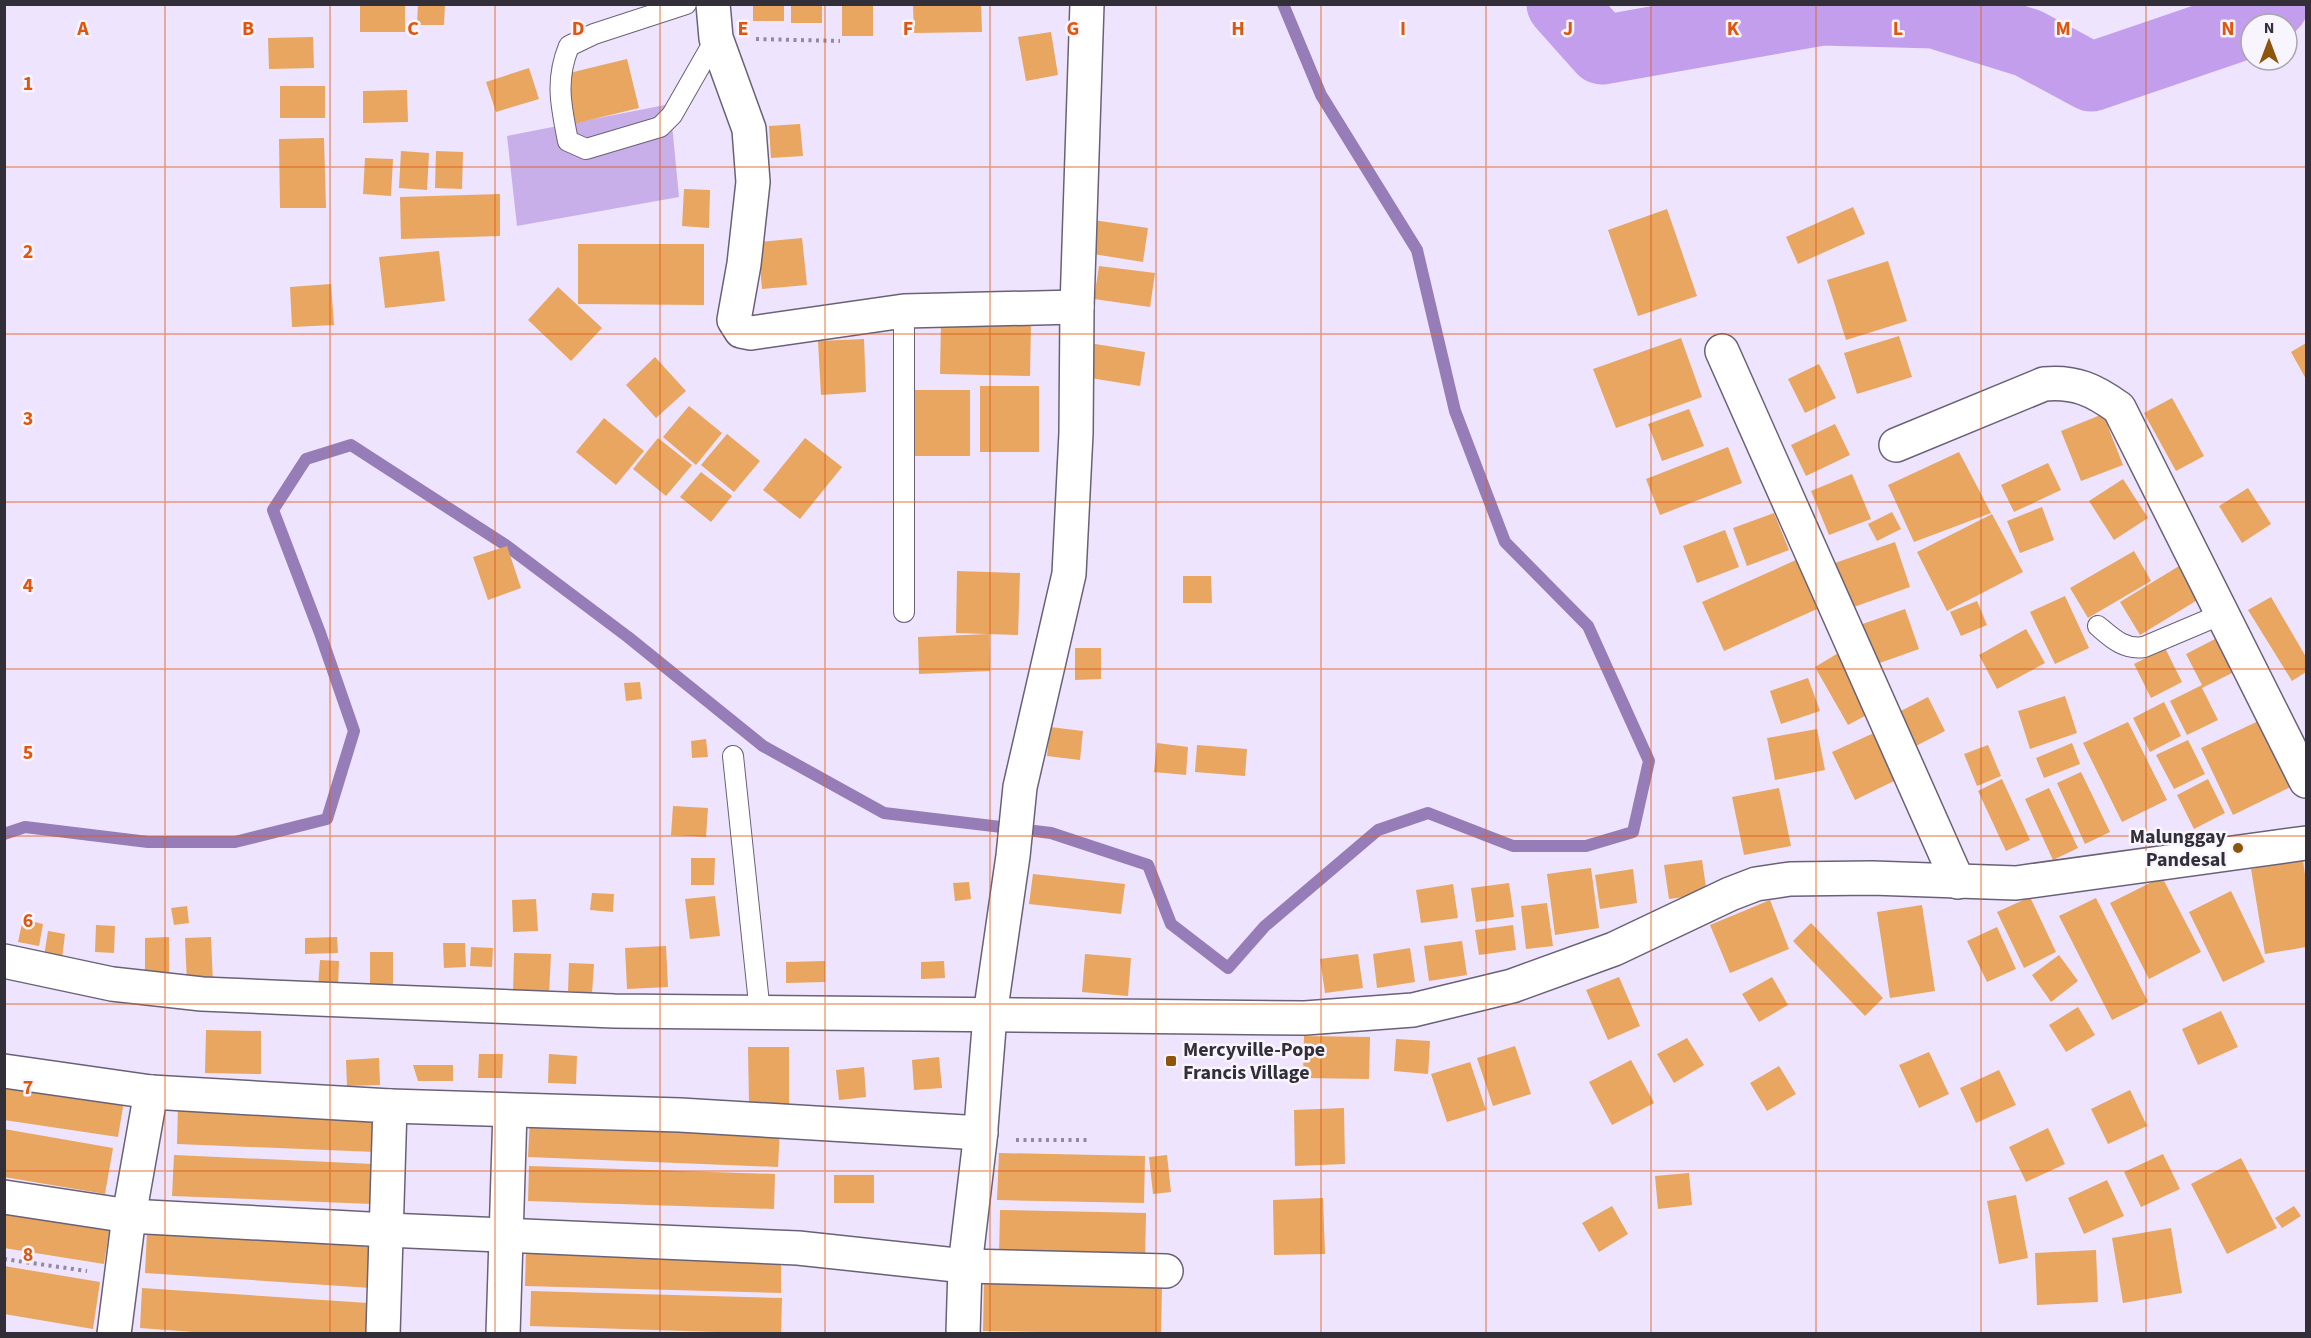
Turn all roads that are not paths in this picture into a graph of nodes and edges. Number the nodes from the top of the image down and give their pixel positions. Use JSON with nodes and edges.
{"nodes":[{"id":1,"x":686,"y":4,"type":"edge"},
{"id":2,"x":713,"y":4,"type":"edge"},
{"id":3,"x":1087,"y":4,"type":"edge"},
{"id":4,"x":716,"y":38,"type":"junction"},
{"id":5,"x":1077,"y":307,"type":"junction"},
{"id":6,"x":904,"y":311,"type":"junction"},
{"id":7,"x":1722,"y":351,"type":"dead end"},
{"id":8,"x":1896,"y":446,"type":"dead end"},
{"id":9,"x":904,"y":612,"type":"dead end"},
{"id":10,"x":2222,"y":614,"type":"junction"},
{"id":11,"x":2097,"y":626,"type":"dead end"},
{"id":12,"x":733,"y":756,"type":"dead end"},
{"id":13,"x":2307,"y":781,"type":"edge"},
{"id":14,"x":2307,"y":843,"type":"edge"},
{"id":15,"x":1958,"y":882,"type":"junction"},
{"id":16,"x":4,"y":961,"type":"edge"},
{"id":17,"x":760,"y":1013,"type":"junction"},
{"id":18,"x":990,"y":1015,"type":"junction"},
{"id":19,"x":4,"y":1071,"type":"edge"},
{"id":20,"x":151,"y":1092,"type":"junction"},
{"id":21,"x":390,"y":1106,"type":"junction"},
{"id":22,"x":510,"y":1111,"type":"junction"},
{"id":23,"x":981,"y":1137,"type":"junction"},
{"id":24,"x":4,"y":1197,"type":"edge"},
{"id":25,"x":129,"y":1216,"type":"junction"},
{"id":26,"x":387,"y":1230,"type":"junction"},
{"id":27,"x":506,"y":1234,"type":"junction"},
{"id":28,"x":965,"y":1266,"type":"junction"},
{"id":29,"x":1166,"y":1272,"type":"dead end"},
{"id":30,"x":963,"y":1333,"type":"edge"},
{"id":31,"x":114,"y":1334,"type":"edge"},
{"id":32,"x":383,"y":1334,"type":"edge"},
{"id":33,"x":502,"y":1334,"type":"edge"},
{"id":34,"x":979,"y":1334,"type":"edge"}],
"edges":[{"from":1,"to":4,"type":"lane"},
{"from":2,"to":4,"type":"street"},
{"from":3,"to":5,"type":"street"},
{"from":4,"to":6,"type":"street"},
{"from":5,"to":6,"type":"street"},
{"from":5,"to":18,"type":"street"},
{"from":6,"to":9,"type":"lane"},
{"from":7,"to":15,"type":"street"},
{"from":8,"to":10,"type":"street"},
{"from":10,"to":11,"type":"lane"},
{"from":10,"to":13,"type":"street"},
{"from":12,"to":17,"type":"lane"},
{"from":14,"to":15,"type":"street"},
{"from":15,"to":18,"type":"street"},
{"from":16,"to":17,"type":"street"},
{"from":17,"to":18,"type":"street"},
{"from":18,"to":23,"type":"street"},
{"from":19,"to":20,"type":"street"},
{"from":20,"to":21,"type":"street"},
{"from":20,"to":25,"type":"street"},
{"from":21,"to":22,"type":"street"},
{"from":21,"to":26,"type":"street"},
{"from":22,"to":23,"type":"street"},
{"from":22,"to":27,"type":"street"},
{"from":23,"to":28,"type":"street"},
{"from":24,"to":25,"type":"street"},
{"from":25,"to":26,"type":"street"},
{"from":25,"to":31,"type":"street"},
{"from":26,"to":27,"type":"street"},
{"from":26,"to":32,"type":"street"},
{"from":27,"to":28,"type":"street"},
{"from":27,"to":33,"type":"street"},
{"from":28,"to":29,"type":"street"},
{"from":28,"to":30,"type":"street"},
{"from":30,"to":34,"type":"street"}]}
